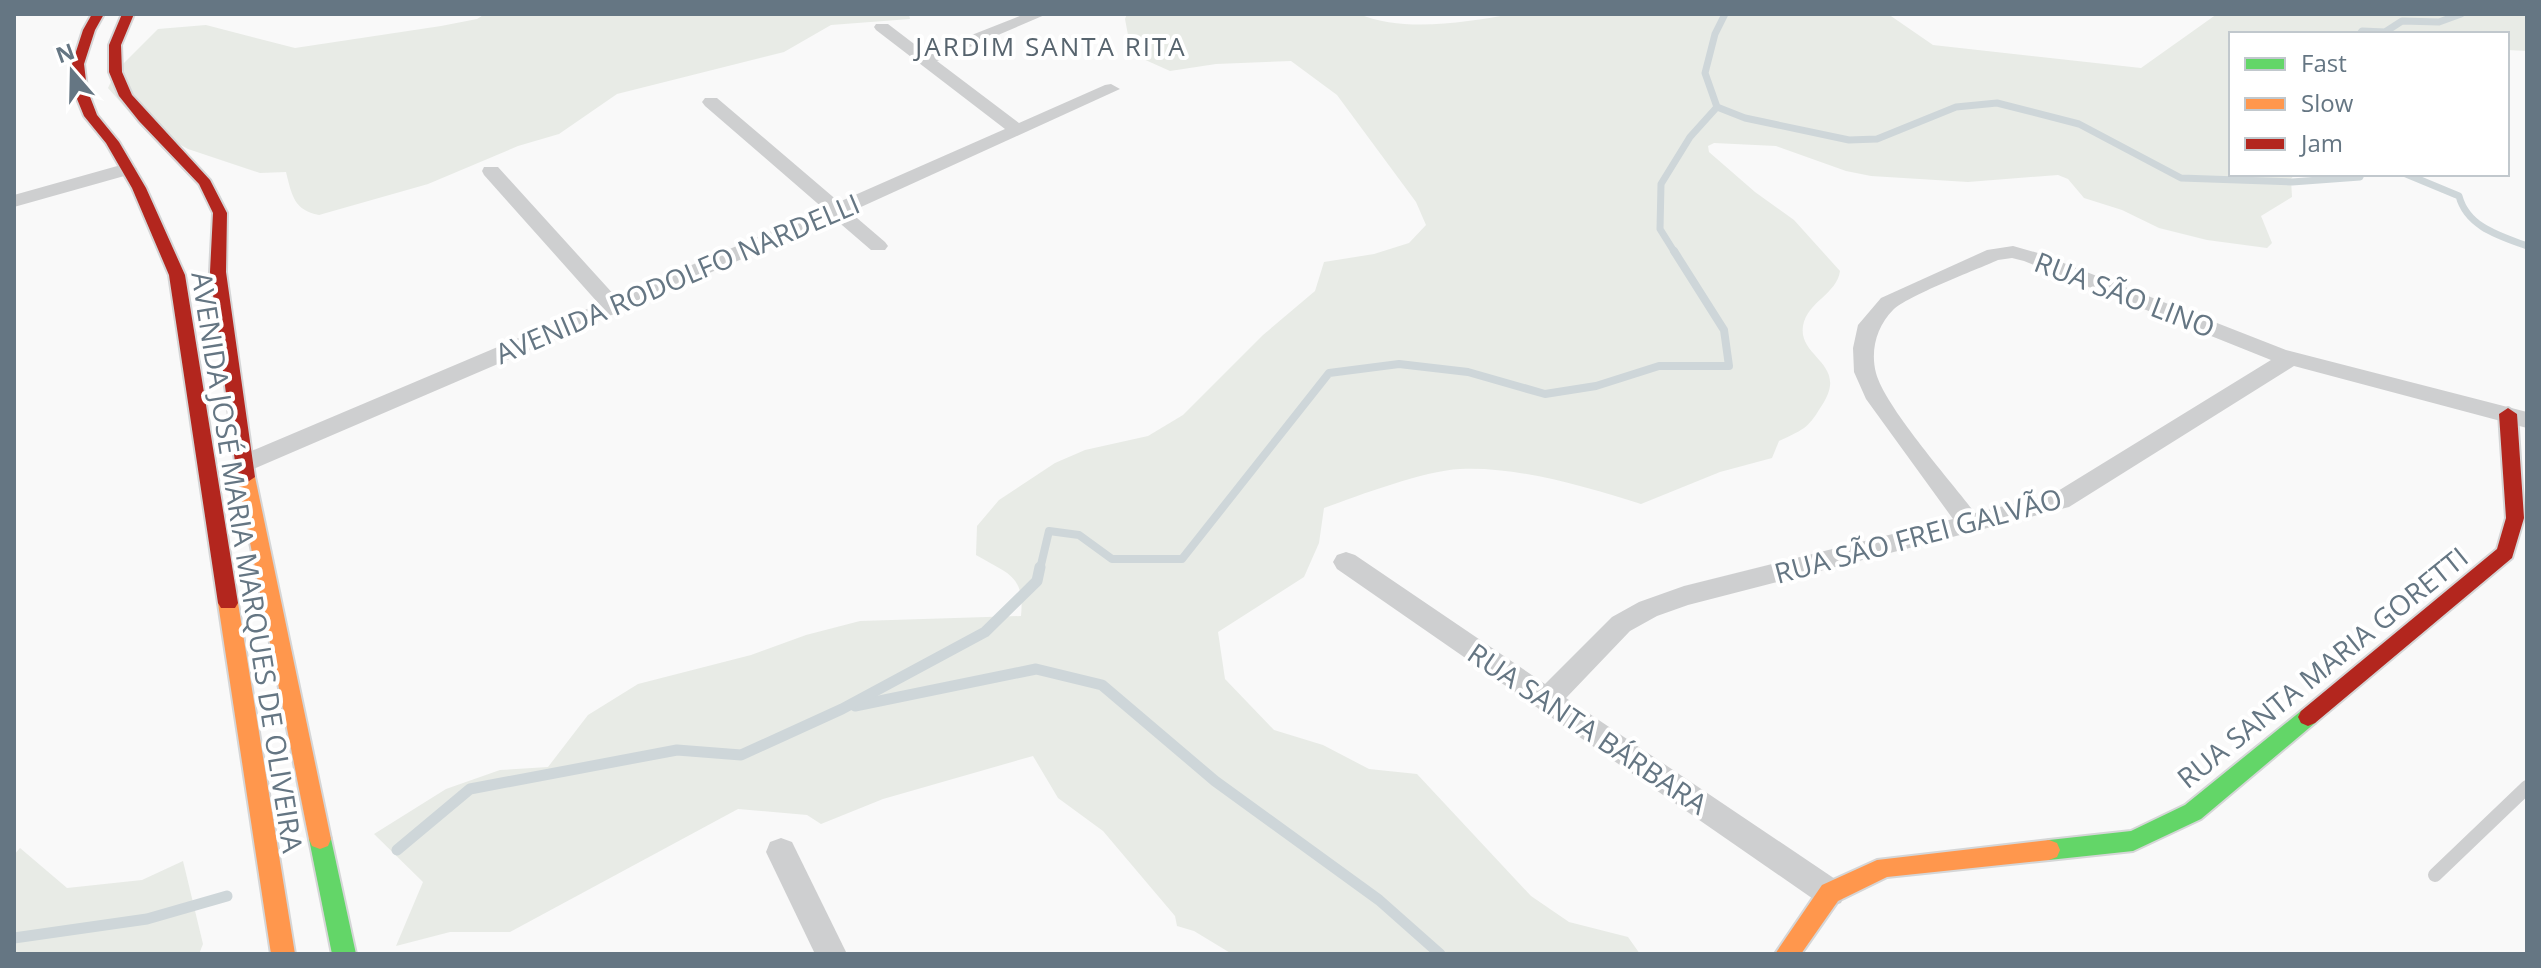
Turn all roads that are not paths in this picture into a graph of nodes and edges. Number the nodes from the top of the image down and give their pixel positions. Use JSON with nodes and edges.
{"nodes":[{"id":1,"x":98,"y":14,"type":"edge"},
{"id":2,"x":128,"y":14,"type":"edge"},
{"id":3,"x":1039,"y":14,"type":"edge"},
{"id":4,"x":882,"y":27,"type":"dead end"},
{"id":5,"x":923,"y":60,"type":"junction"},
{"id":6,"x":1111,"y":89,"type":"dead end"},
{"id":7,"x":711,"y":102,"type":"dead end"},
{"id":8,"x":1017,"y":130,"type":"junction"},
{"id":9,"x":161,"y":161,"type":"dead end"},
{"id":10,"x":135,"y":167,"type":"junction"},
{"id":11,"x":491,"y":171,"type":"dead end"},
{"id":12,"x":201,"y":178,"type":"junction"},
{"id":13,"x":139,"y":188,"type":"junction"},
{"id":14,"x":163,"y":196,"type":"dead end"},
{"id":15,"x":14,"y":201,"type":"edge"},
{"id":16,"x":838,"y":210,"type":"junction"},
{"id":17,"x":218,"y":225,"type":"junction"},
{"id":18,"x":197,"y":230,"type":"dead end"},
{"id":19,"x":878,"y":246,"type":"dead end"},
{"id":20,"x":612,"y":305,"type":"junction"},
{"id":21,"x":2291,"y":358,"type":"junction"},
{"id":22,"x":2517,"y":417,"type":"edge"},
{"id":23,"x":243,"y":464,"type":"junction"},
{"id":24,"x":1970,"y":524,"type":"junction"},
{"id":25,"x":1346,"y":562,"type":"dead end"},
{"id":26,"x":1547,"y":700,"type":"junction"},
{"id":27,"x":2527,"y":787,"type":"edge"},
{"id":28,"x":781,"y":852,"type":"dead end"},
{"id":29,"x":2435,"y":875,"type":"dead end"},
{"id":30,"x":1830,"y":893,"type":"junction"},
{"id":31,"x":283,"y":954,"type":"edge"},
{"id":32,"x":344,"y":954,"type":"edge"},
{"id":33,"x":831,"y":954,"type":"edge"},
{"id":34,"x":1787,"y":954,"type":"edge"}],
"edges":[{"from":1,"to":10,"type":"main road","name":"AVENIDA JOSÉ MARIA MARQUES DE OLIVEIRA"},
{"from":2,"to":12,"type":"main road","name":"AVENIDA JOSÉ MARIA MARQUES DE OLIVEIRA"},
{"from":3,"to":5,"type":"street"},
{"from":4,"to":5,"type":"street"},
{"from":5,"to":8,"type":"street"},
{"from":6,"to":8,"type":"street","name":"AVENIDA RODOLFO NARDELLI"},
{"from":7,"to":16,"type":"street"},
{"from":8,"to":16,"type":"street","name":"AVENIDA RODOLFO NARDELLI"},
{"from":9,"to":12,"type":"main road"},
{"from":10,"to":13,"type":"main road","name":"AVENIDA JOSÉ MARIA MARQUES DE OLIVEIRA"},
{"from":10,"to":15,"type":"street"},
{"from":11,"to":20,"type":"street"},
{"from":12,"to":17,"type":"main road","name":"AVENIDA JOSÉ MARIA MARQUES DE OLIVEIRA"},
{"from":13,"to":14,"type":"main road"},
{"from":13,"to":31,"type":"main road","name":"AVENIDA JOSÉ MARIA MARQUES DE OLIVEIRA"},
{"from":16,"to":19,"type":"street"},
{"from":16,"to":20,"type":"street","name":"AVENIDA RODOLFO NARDELLI"},
{"from":17,"to":18,"type":"main road"},
{"from":17,"to":23,"type":"main road","name":"AVENIDA JOSÉ MARIA MARQUES DE OLIVEIRA"},
{"from":20,"to":23,"type":"street","name":"AVENIDA RODOLFO NARDELLI"},
{"from":21,"to":22,"type":"street","name":"RUA SÃO LINO"},
{"from":21,"to":24,"type":"street","name":"RUA SÃO FREI GALVÃO"},
{"from":21,"to":24,"type":"street","name":"RUA SÃO LINO"},
{"from":22,"to":30,"type":"main road","name":"RUA SANTA MARIA GORETTI"},
{"from":23,"to":32,"type":"main road","name":"AVENIDA JOSÉ MARIA MARQUES DE OLIVEIRA"},
{"from":24,"to":26,"type":"street","name":"RUA SÃO FREI GALVÃO"},
{"from":25,"to":26,"type":"street","name":"RUA SANTA BÁRBARA"},
{"from":26,"to":30,"type":"street","name":"RUA SANTA BÁRBARA"},
{"from":27,"to":29,"type":"lane"},
{"from":28,"to":33,"type":"street"},
{"from":30,"to":34,"type":"main road","name":"RUA SANTA MARIA GORETTI"}]}
